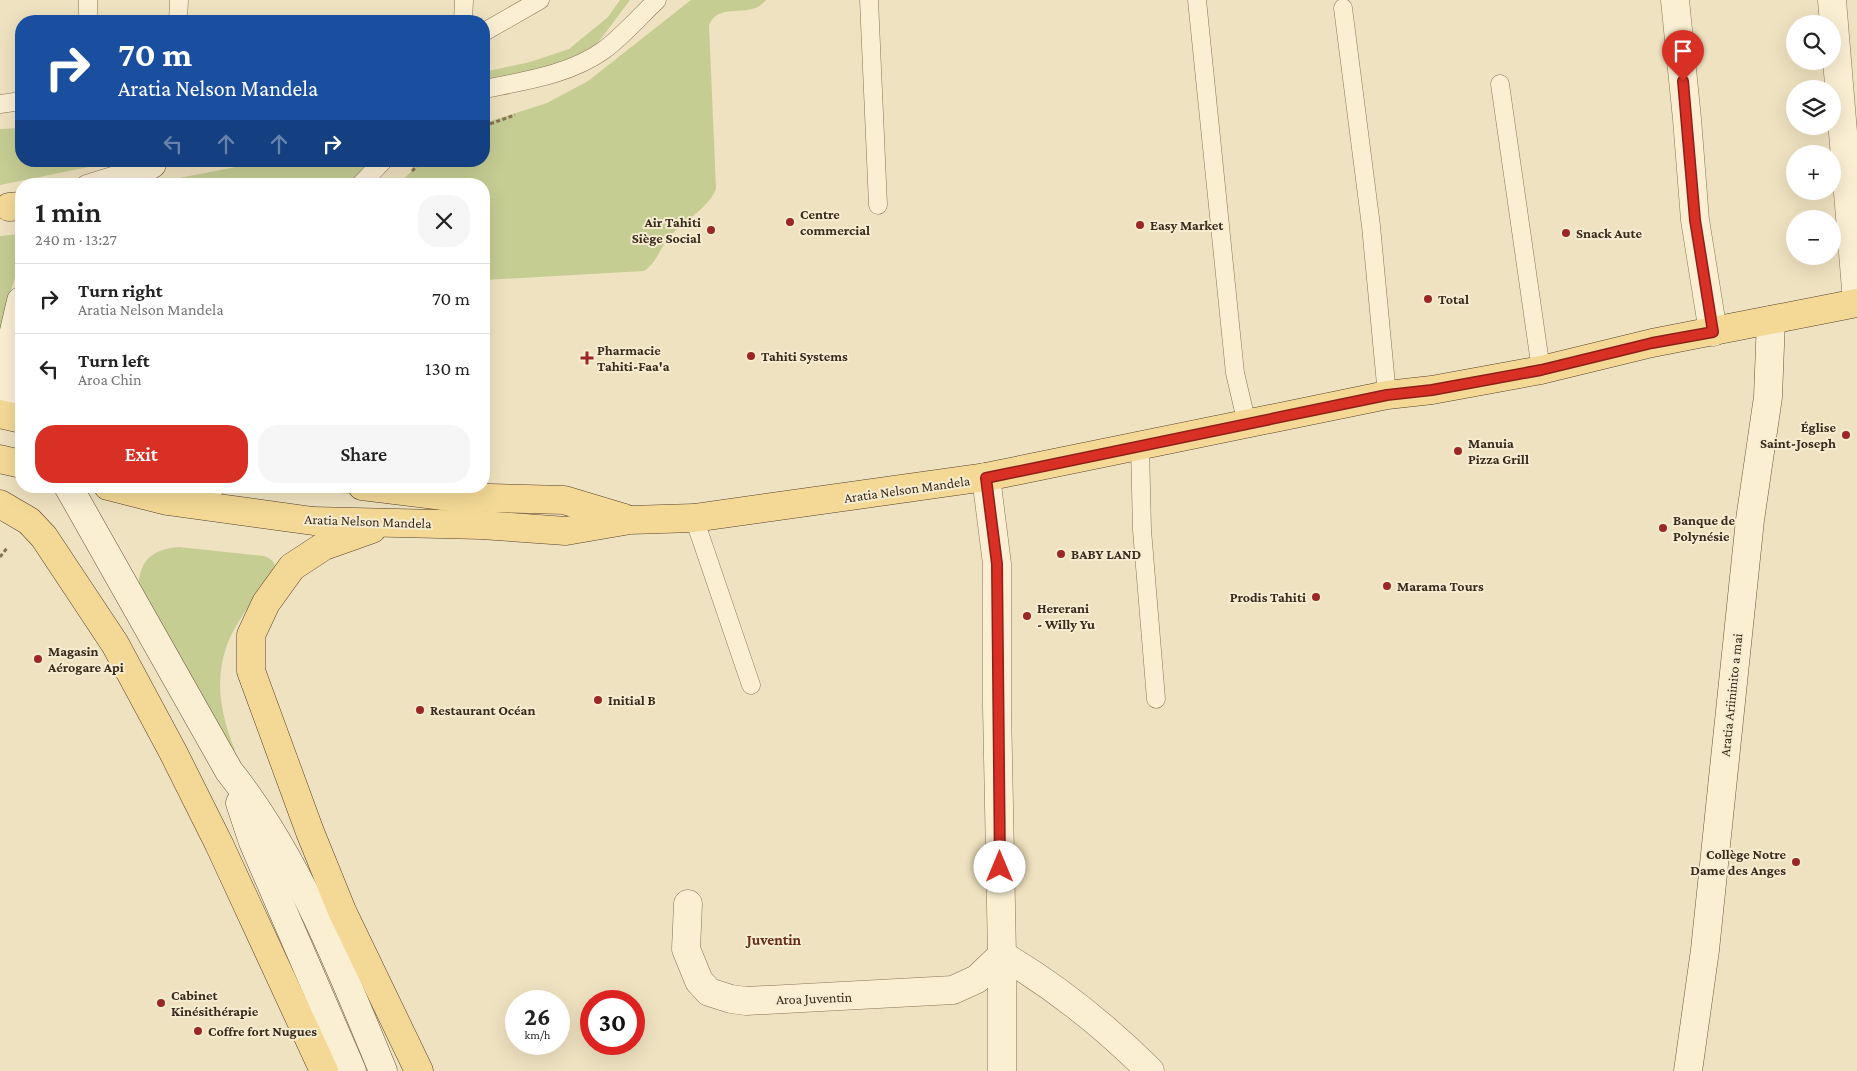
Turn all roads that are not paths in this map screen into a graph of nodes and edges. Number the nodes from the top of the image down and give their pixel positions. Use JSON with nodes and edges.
{"nodes":[{"id":1,"x":88,"y":0,"type":"edge"},
{"id":2,"x":179,"y":0,"type":"edge"},
{"id":3,"x":464,"y":0,"type":"edge"},
{"id":4,"x":540,"y":0,"type":"edge"},
{"id":5,"x":641,"y":0,"type":"edge"},
{"id":6,"x":657,"y":0,"type":"edge"},
{"id":7,"x":869,"y":0,"type":"edge"},
{"id":8,"x":1197,"y":0,"type":"edge"},
{"id":9,"x":1675,"y":0,"type":"edge"},
{"id":10,"x":1832,"y":0,"type":"edge"},
{"id":11,"x":1343,"y":8,"type":"dead end"},
{"id":12,"x":88,"y":15,"type":"edge"},
{"id":13,"x":178,"y":15,"type":"edge"},
{"id":14,"x":463,"y":15,"type":"edge"},
{"id":15,"x":490,"y":29,"type":"edge"},
{"id":16,"x":603,"y":50,"type":"junction"},
{"id":17,"x":1500,"y":84,"type":"dead end"},
{"id":18,"x":490,"y":88,"type":"edge"},
{"id":19,"x":15,"y":102,"type":"edge"},
{"id":20,"x":0,"y":104,"type":"edge"},
{"id":21,"x":141,"y":167,"type":"edge"},
{"id":22,"x":148,"y":167,"type":"edge"},
{"id":23,"x":377,"y":167,"type":"edge"},
{"id":24,"x":105,"y":178,"type":"edge"},
{"id":25,"x":129,"y":178,"type":"edge"},
{"id":26,"x":367,"y":178,"type":"edge"},
{"id":27,"x":878,"y":204,"type":"dead end"},
{"id":28,"x":1857,"y":302,"type":"edge"},
{"id":29,"x":1771,"y":320,"type":"junction"},
{"id":30,"x":15,"y":327,"type":"edge"},
{"id":31,"x":1713,"y":332,"type":"junction"},
{"id":32,"x":1541,"y":370,"type":"junction"},
{"id":33,"x":1387,"y":395,"type":"junction"},
{"id":34,"x":8,"y":398,"type":"edge"},
{"id":35,"x":15,"y":409,"type":"edge"},
{"id":36,"x":1247,"y":424,"type":"junction"},
{"id":37,"x":1140,"y":446,"type":"junction"},
{"id":38,"x":986,"y":478,"type":"junction"},
{"id":39,"x":72,"y":493,"type":"edge"},
{"id":40,"x":136,"y":493,"type":"edge"},
{"id":41,"x":209,"y":493,"type":"edge"},
{"id":42,"x":464,"y":493,"type":"edge"},
{"id":43,"x":0,"y":504,"type":"edge"},
{"id":44,"x":194,"y":505,"type":"junction"},
{"id":45,"x":694,"y":518,"type":"junction"},
{"id":46,"x":630,"y":520,"type":"junction"},
{"id":47,"x":391,"y":523,"type":"junction"},
{"id":48,"x":751,"y":685,"type":"dead end"},
{"id":49,"x":1156,"y":699,"type":"dead end"},
{"id":50,"x":229,"y":771,"type":"junction"},
{"id":51,"x":688,"y":904,"type":"dead end"},
{"id":52,"x":1002,"y":955,"type":"junction"},
{"id":53,"x":324,"y":1071,"type":"edge"},
{"id":54,"x":352,"y":1071,"type":"edge"},
{"id":55,"x":383,"y":1071,"type":"edge"},
{"id":56,"x":419,"y":1071,"type":"edge"},
{"id":57,"x":1002,"y":1071,"type":"edge"},
{"id":58,"x":1150,"y":1071,"type":"edge"},
{"id":59,"x":1688,"y":1071,"type":"edge"}],
"edges":[{"from":1,"to":12,"type":"lane"},
{"from":2,"to":13,"type":"lane"},
{"from":3,"to":14,"type":"lane"},
{"from":4,"to":15,"type":"lane"},
{"from":5,"to":16,"type":"lane"},
{"from":6,"to":16,"type":"lane"},
{"from":7,"to":27,"type":"lane"},
{"from":8,"to":36,"type":"lane"},
{"from":9,"to":31,"type":"street"},
{"from":10,"to":28,"type":"street"},
{"from":11,"to":33,"type":"lane"},
{"from":16,"to":18,"type":"lane"},
{"from":17,"to":32,"type":"lane"},
{"from":19,"to":20,"type":"lane"},
{"from":21,"to":24,"type":"lane"},
{"from":22,"to":25,"type":"street"},
{"from":23,"to":26,"type":"lane"},
{"from":28,"to":29,"type":"main road","name":"Aratia Nelson Mandela"},
{"from":29,"to":31,"type":"main road","name":"Aratia Nelson Mandela"},
{"from":29,"to":59,"type":"street","name":"Aratia Ariininito a mai"},
{"from":30,"to":34,"type":"street"},
{"from":31,"to":32,"type":"main road","name":"Aratia Nelson Mandela"},
{"from":32,"to":33,"type":"main road","name":"Aratia Nelson Mandela"},
{"from":33,"to":36,"type":"main road","name":"Aratia Nelson Mandela"},
{"from":34,"to":35,"type":"main road"},
{"from":36,"to":37,"type":"main road","name":"Aratia Nelson Mandela"},
{"from":37,"to":38,"type":"main road","name":"Aratia Nelson Mandela"},
{"from":37,"to":49,"type":"lane"},
{"from":38,"to":45,"type":"main road","name":"Aratia Nelson Mandela"},
{"from":38,"to":52,"type":"street"},
{"from":39,"to":50,"type":"street"},
{"from":40,"to":44,"type":"main road","name":"Aratia Nelson Mandela"},
{"from":41,"to":44,"type":"lane"},
{"from":42,"to":46,"type":"main road","name":"Aratia Nelson Mandela"},
{"from":43,"to":53,"type":"main road"},
{"from":44,"to":47,"type":"main road","name":"Aratia Nelson Mandela"},
{"from":45,"to":46,"type":"main road","name":"Aratia Nelson Mandela"},
{"from":45,"to":48,"type":"lane"},
{"from":46,"to":47,"type":"main road","name":"Aratia Nelson Mandela"},
{"from":47,"to":56,"type":"main road"},
{"from":50,"to":54,"type":"street"},
{"from":50,"to":55,"type":"street"},
{"from":51,"to":52,"type":"street","name":"Aroa Juventin"},
{"from":52,"to":57,"type":"street"},
{"from":52,"to":58,"type":"street"}]}
